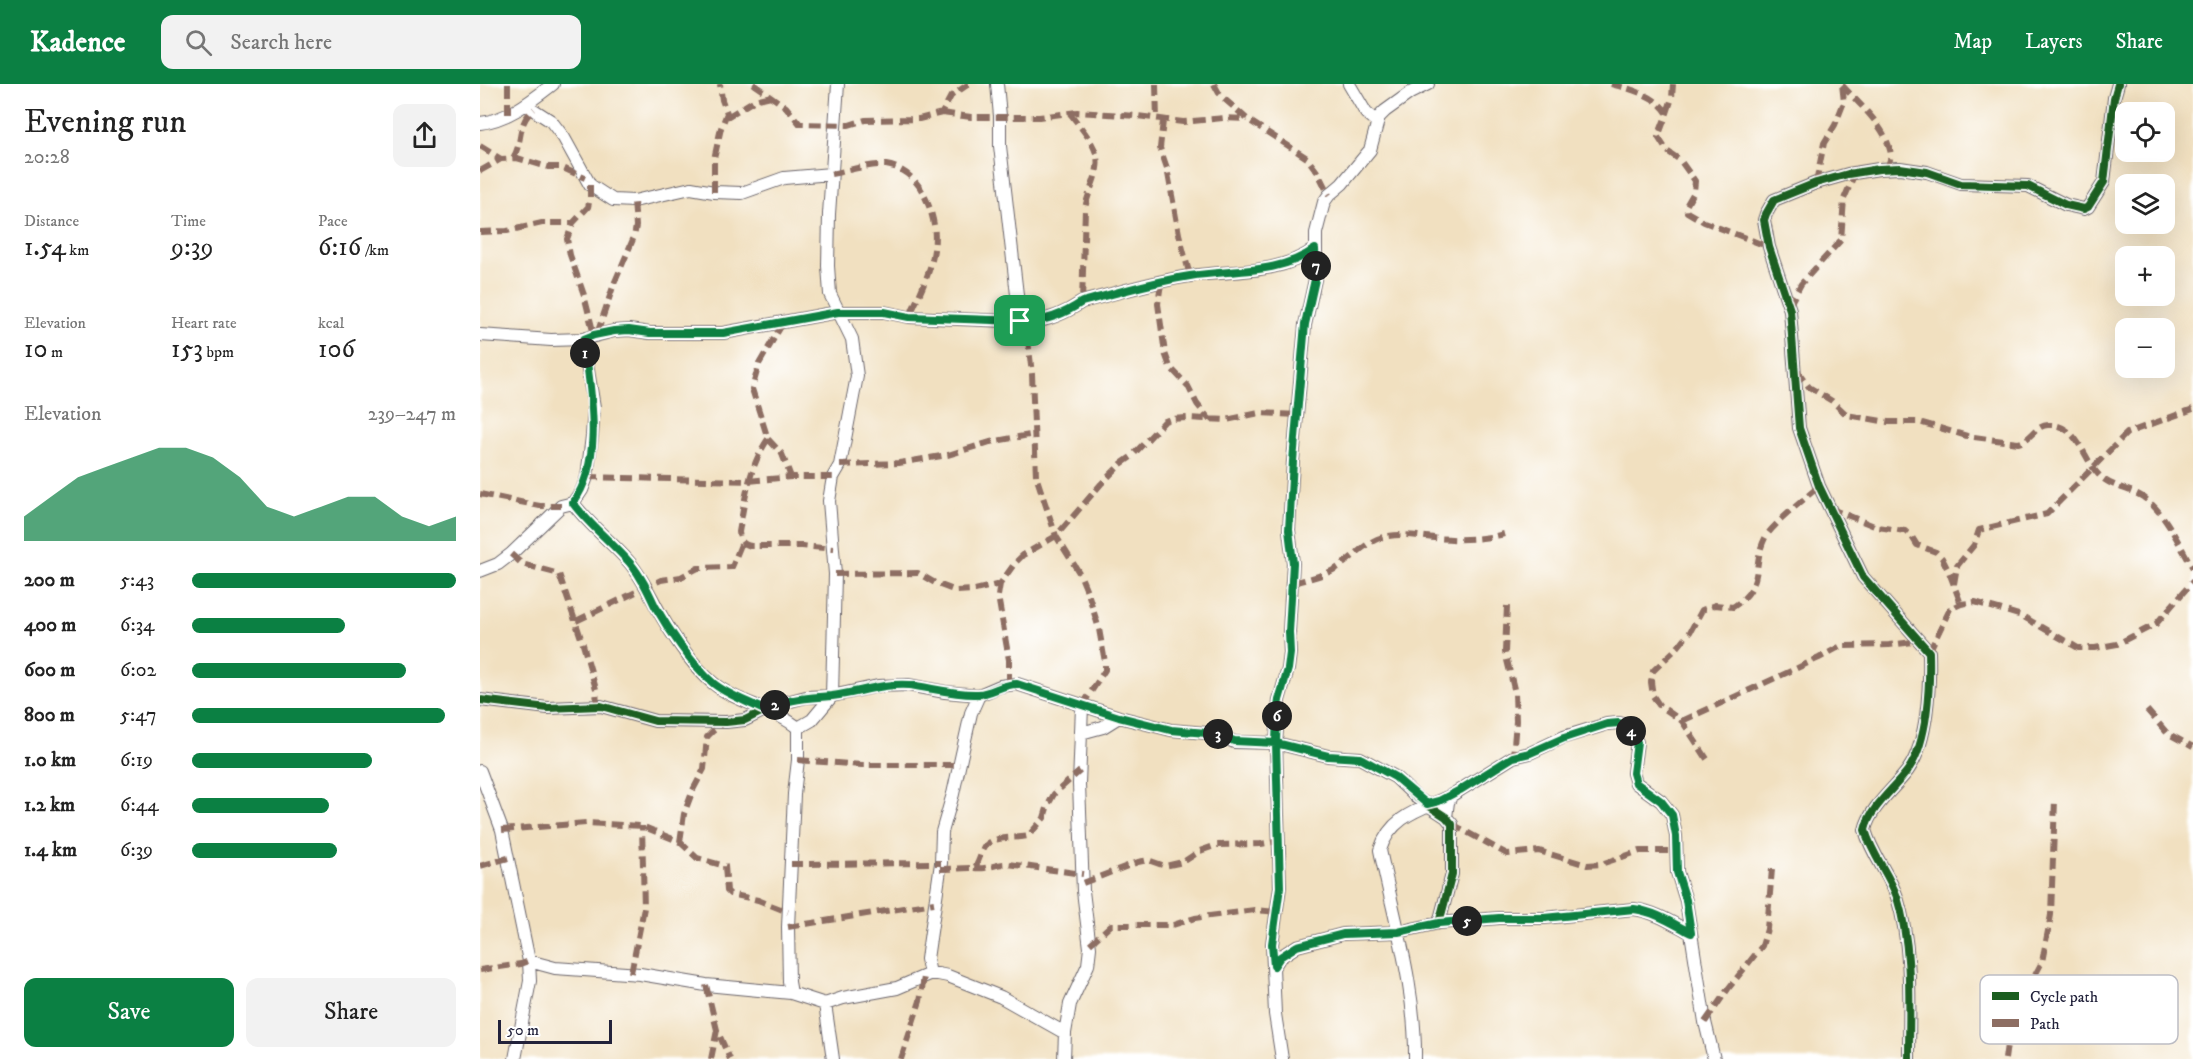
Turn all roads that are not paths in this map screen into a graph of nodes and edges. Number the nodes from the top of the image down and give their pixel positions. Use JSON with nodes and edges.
{"nodes":[{"id":1,"x":553,"y":84,"type":"edge"},
{"id":2,"x":838,"y":84,"type":"edge"},
{"id":3,"x":997,"y":84,"type":"edge"},
{"id":4,"x":1349,"y":84,"type":"edge"},
{"id":5,"x":1428,"y":84,"type":"edge"},
{"id":6,"x":2118,"y":84,"type":"edge"},
{"id":7,"x":526,"y":105,"type":"junction"},
{"id":8,"x":1377,"y":122,"type":"junction"},
{"id":9,"x":480,"y":123,"type":"edge"},
{"id":10,"x":831,"y":174,"type":"junction"},
{"id":11,"x":1315,"y":249,"type":"junction"},
{"id":12,"x":838,"y":312,"type":"junction"},
{"id":13,"x":1020,"y":321,"type":"junction"},
{"id":14,"x":480,"y":335,"type":"edge"},
{"id":15,"x":584,"y":339,"type":"junction"},
{"id":16,"x":573,"y":503,"type":"junction"},
{"id":17,"x":480,"y":571,"type":"edge"},
{"id":18,"x":979,"y":694,"type":"junction"},
{"id":19,"x":832,"y":696,"type":"junction"},
{"id":20,"x":480,"y":700,"type":"edge"},
{"id":21,"x":1082,"y":706,"type":"junction"},
{"id":22,"x":766,"y":711,"type":"junction"},
{"id":23,"x":1119,"y":717,"type":"junction"},
{"id":24,"x":798,"y":728,"type":"junction"},
{"id":25,"x":1081,"y":733,"type":"junction"},
{"id":26,"x":1276,"y":743,"type":"junction"},
{"id":27,"x":480,"y":771,"type":"edge"},
{"id":28,"x":1452,"y":795,"type":"junction"},
{"id":29,"x":1427,"y":804,"type":"junction"},
{"id":30,"x":1446,"y":817,"type":"junction"},
{"id":31,"x":1439,"y":923,"type":"junction"},
{"id":32,"x":1398,"y":932,"type":"junction"},
{"id":33,"x":1691,"y":933,"type":"junction"},
{"id":34,"x":529,"y":961,"type":"junction"},
{"id":35,"x":1274,"y":966,"type":"junction"},
{"id":36,"x":930,"y":974,"type":"junction"},
{"id":37,"x":791,"y":993,"type":"junction"},
{"id":38,"x":825,"y":1004,"type":"junction"},
{"id":39,"x":1065,"y":1033,"type":"junction"},
{"id":40,"x":515,"y":1059,"type":"edge"},
{"id":41,"x":833,"y":1059,"type":"edge"},
{"id":42,"x":1064,"y":1059,"type":"edge"},
{"id":43,"x":1282,"y":1059,"type":"edge"},
{"id":44,"x":1415,"y":1059,"type":"edge"},
{"id":45,"x":1714,"y":1059,"type":"edge"},
{"id":46,"x":1909,"y":1059,"type":"edge"}],
"edges":[{"from":1,"to":7,"type":"street"},
{"from":2,"to":10,"type":"street"},
{"from":3,"to":13,"type":"street"},
{"from":4,"to":8,"type":"street"},
{"from":5,"to":8,"type":"street"},
{"from":6,"to":46,"type":"street"},
{"from":7,"to":9,"type":"street"},
{"from":7,"to":10,"type":"street"},
{"from":8,"to":11,"type":"street"},
{"from":10,"to":12,"type":"street"},
{"from":11,"to":13,"type":"street"},
{"from":11,"to":26,"type":"street"},
{"from":12,"to":13,"type":"street"},
{"from":12,"to":15,"type":"street"},
{"from":12,"to":19,"type":"street"},
{"from":14,"to":15,"type":"street"},
{"from":15,"to":16,"type":"street"},
{"from":16,"to":17,"type":"street"},
{"from":16,"to":22,"type":"street"},
{"from":18,"to":19,"type":"street"},
{"from":18,"to":21,"type":"street"},
{"from":18,"to":36,"type":"street"},
{"from":19,"to":22,"type":"street"},
{"from":19,"to":24,"type":"street"},
{"from":20,"to":22,"type":"street"},
{"from":21,"to":23,"type":"street"},
{"from":21,"to":25,"type":"street"},
{"from":22,"to":24,"type":"street"},
{"from":23,"to":25,"type":"street"},
{"from":23,"to":26,"type":"street"},
{"from":24,"to":37,"type":"street"},
{"from":25,"to":39,"type":"street"},
{"from":26,"to":29,"type":"street"},
{"from":26,"to":35,"type":"street"},
{"from":27,"to":34,"type":"street"},
{"from":28,"to":29,"type":"street"},
{"from":28,"to":30,"type":"street"},
{"from":28,"to":33,"type":"street"},
{"from":29,"to":30,"type":"street"},
{"from":29,"to":32,"type":"street"},
{"from":30,"to":31,"type":"street"},
{"from":31,"to":32,"type":"street"},
{"from":31,"to":33,"type":"street"},
{"from":32,"to":35,"type":"street"},
{"from":32,"to":44,"type":"street"},
{"from":33,"to":45,"type":"street"},
{"from":34,"to":37,"type":"street"},
{"from":34,"to":40,"type":"street"},
{"from":35,"to":43,"type":"street"},
{"from":36,"to":38,"type":"street"},
{"from":36,"to":39,"type":"street"},
{"from":37,"to":38,"type":"street"},
{"from":38,"to":41,"type":"street"},
{"from":39,"to":42,"type":"street"}]}
